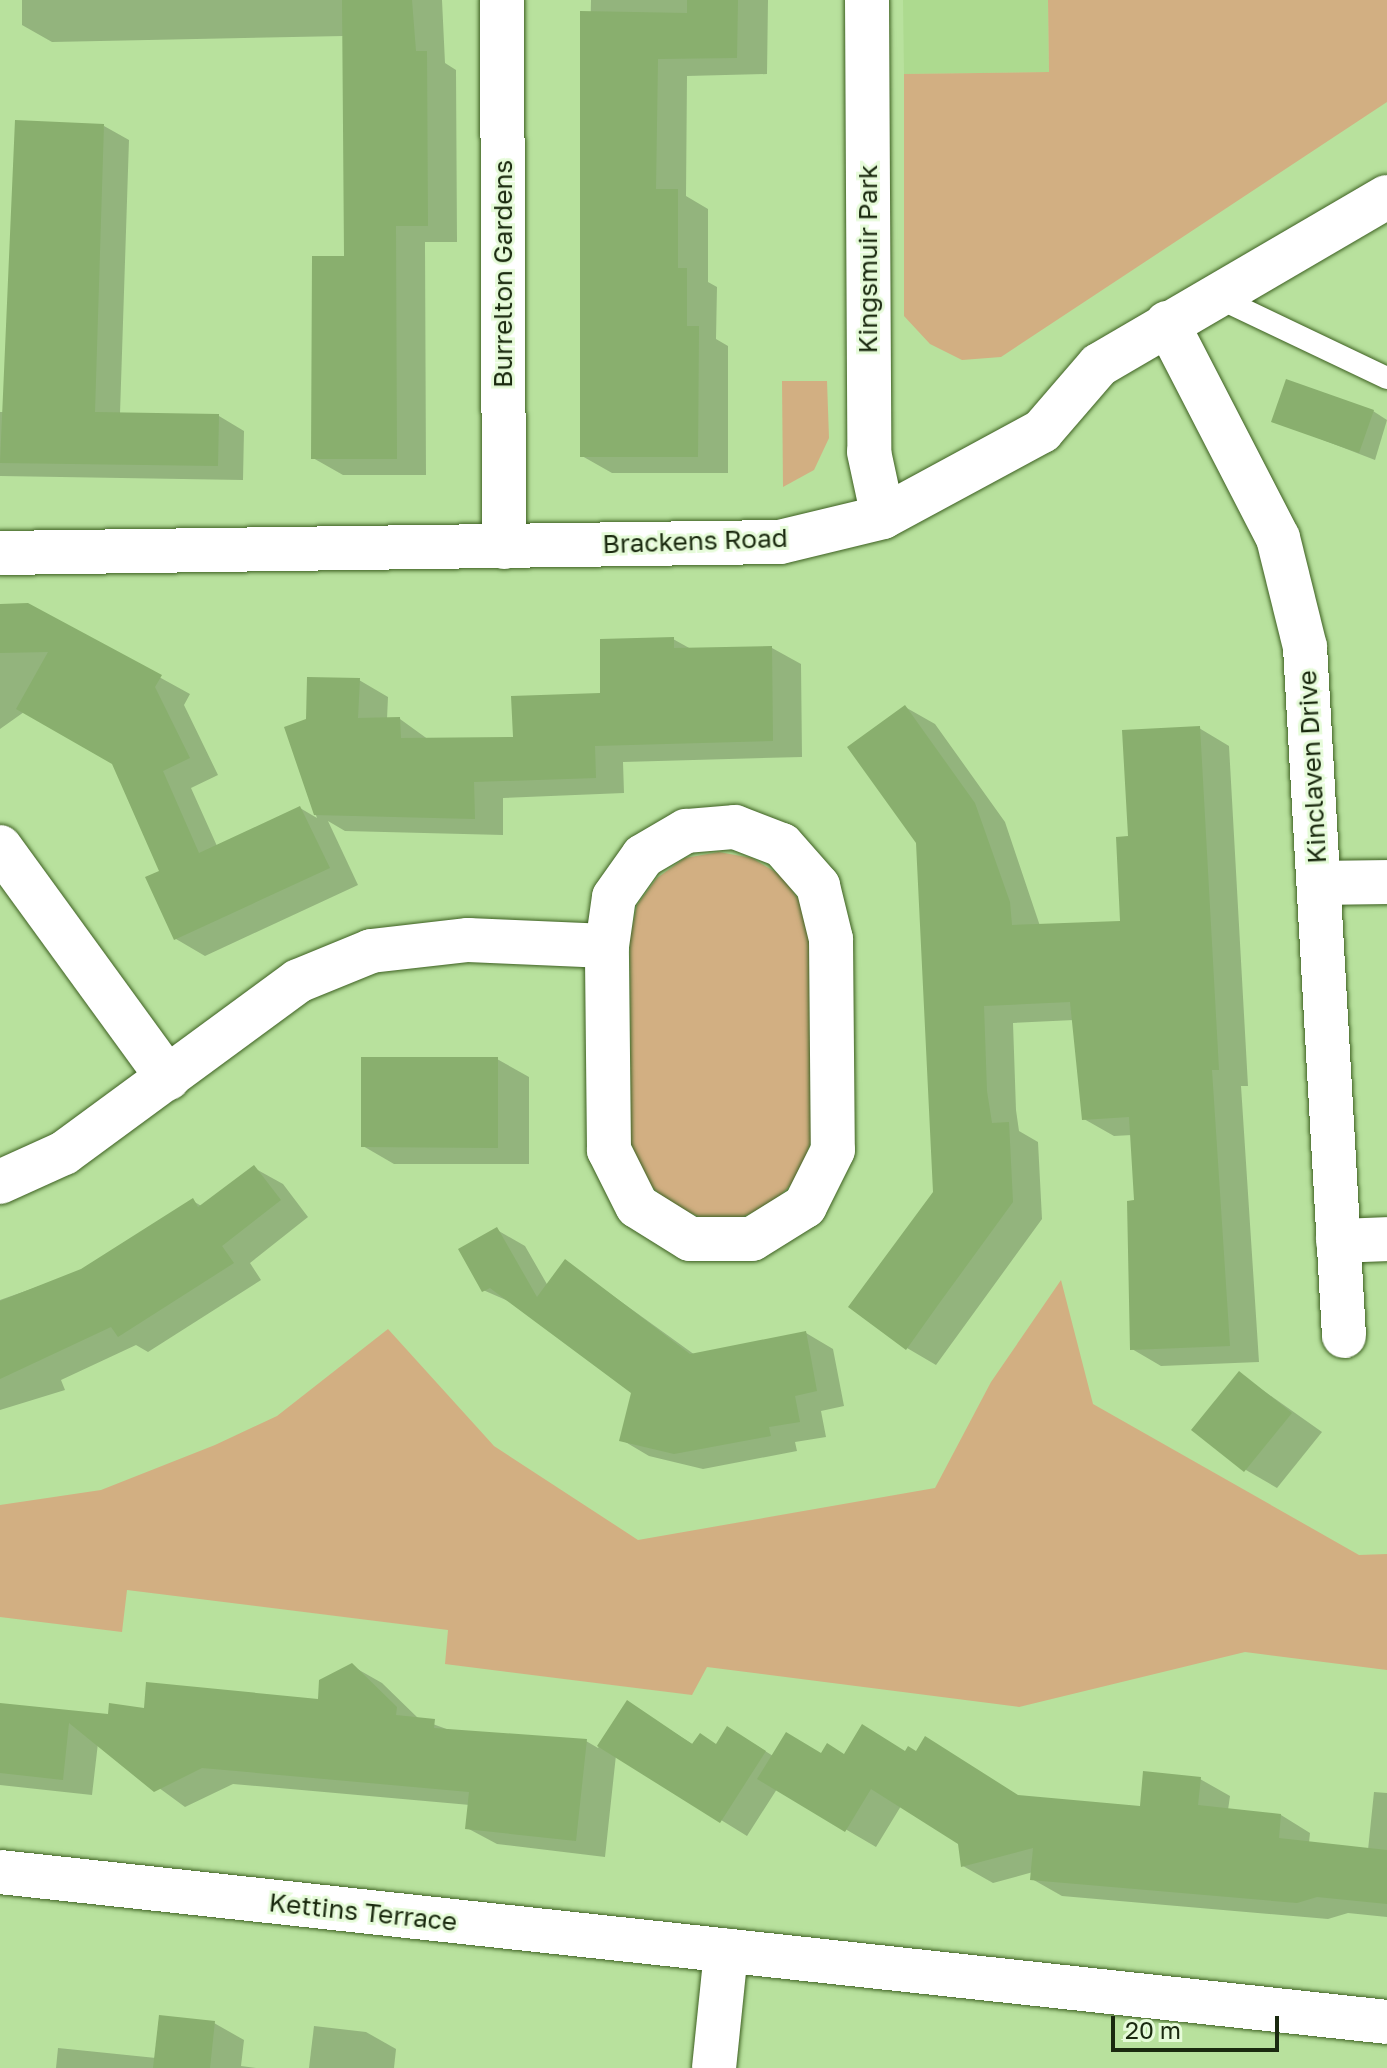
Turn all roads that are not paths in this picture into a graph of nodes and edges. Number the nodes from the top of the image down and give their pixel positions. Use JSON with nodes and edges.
{"nodes":[{"id":1,"x":502,"y":0,"type":"edge"},
{"id":2,"x":867,"y":0,"type":"edge"},
{"id":3,"x":1387,"y":197,"type":"edge"},
{"id":4,"x":1217,"y":297,"type":"junction"},
{"id":5,"x":1167,"y":323,"type":"junction"},
{"id":6,"x":1387,"y":378,"type":"edge"},
{"id":7,"x":883,"y":517,"type":"junction"},
{"id":8,"x":504,"y":547,"type":"junction"},
{"id":9,"x":0,"y":553,"type":"edge"},
{"id":10,"x":0,"y":847,"type":"edge"},
{"id":11,"x":1387,"y":882,"type":"edge"},
{"id":12,"x":1319,"y":883,"type":"junction"},
{"id":13,"x":607,"y":946,"type":"junction"},
{"id":14,"x":168,"y":1078,"type":"junction"},
{"id":15,"x":0,"y":1182,"type":"edge"},
{"id":16,"x":1387,"y":1239,"type":"edge"},
{"id":17,"x":1338,"y":1241,"type":"junction"},
{"id":18,"x":1344,"y":1336,"type":"dead end"},
{"id":19,"x":0,"y":1872,"type":"edge"},
{"id":20,"x":726,"y":1951,"type":"junction"},
{"id":21,"x":1387,"y":2022,"type":"edge"},
{"id":22,"x":714,"y":2068,"type":"edge"}],
"edges":[{"from":1,"to":8,"type":"street","name":"Burrelton Gardens"},
{"from":2,"to":7,"type":"street","name":"Kingsmuir Park"},
{"from":3,"to":4,"type":"street","name":"Brackens Road"},
{"from":4,"to":5,"type":"street","name":"Brackens Road"},
{"from":4,"to":6,"type":"lane"},
{"from":5,"to":7,"type":"street","name":"Brackens Road"},
{"from":5,"to":12,"type":"street","name":"Kinclaven Drive"},
{"from":7,"to":8,"type":"street","name":"Brackens Road"},
{"from":8,"to":9,"type":"street","name":"Brackens Road"},
{"from":10,"to":14,"type":"street"},
{"from":11,"to":12,"type":"street"},
{"from":12,"to":17,"type":"street","name":"Kinclaven Drive"},
{"from":13,"to":13,"type":"street"},
{"from":13,"to":14,"type":"street"},
{"from":14,"to":15,"type":"street"},
{"from":16,"to":17,"type":"street"},
{"from":17,"to":18,"type":"street","name":"Kinclaven Drive"},
{"from":19,"to":20,"type":"street","name":"Kettins Terrace"},
{"from":20,"to":21,"type":"street","name":"Kettins Terrace"},
{"from":20,"to":22,"type":"street"}]}
